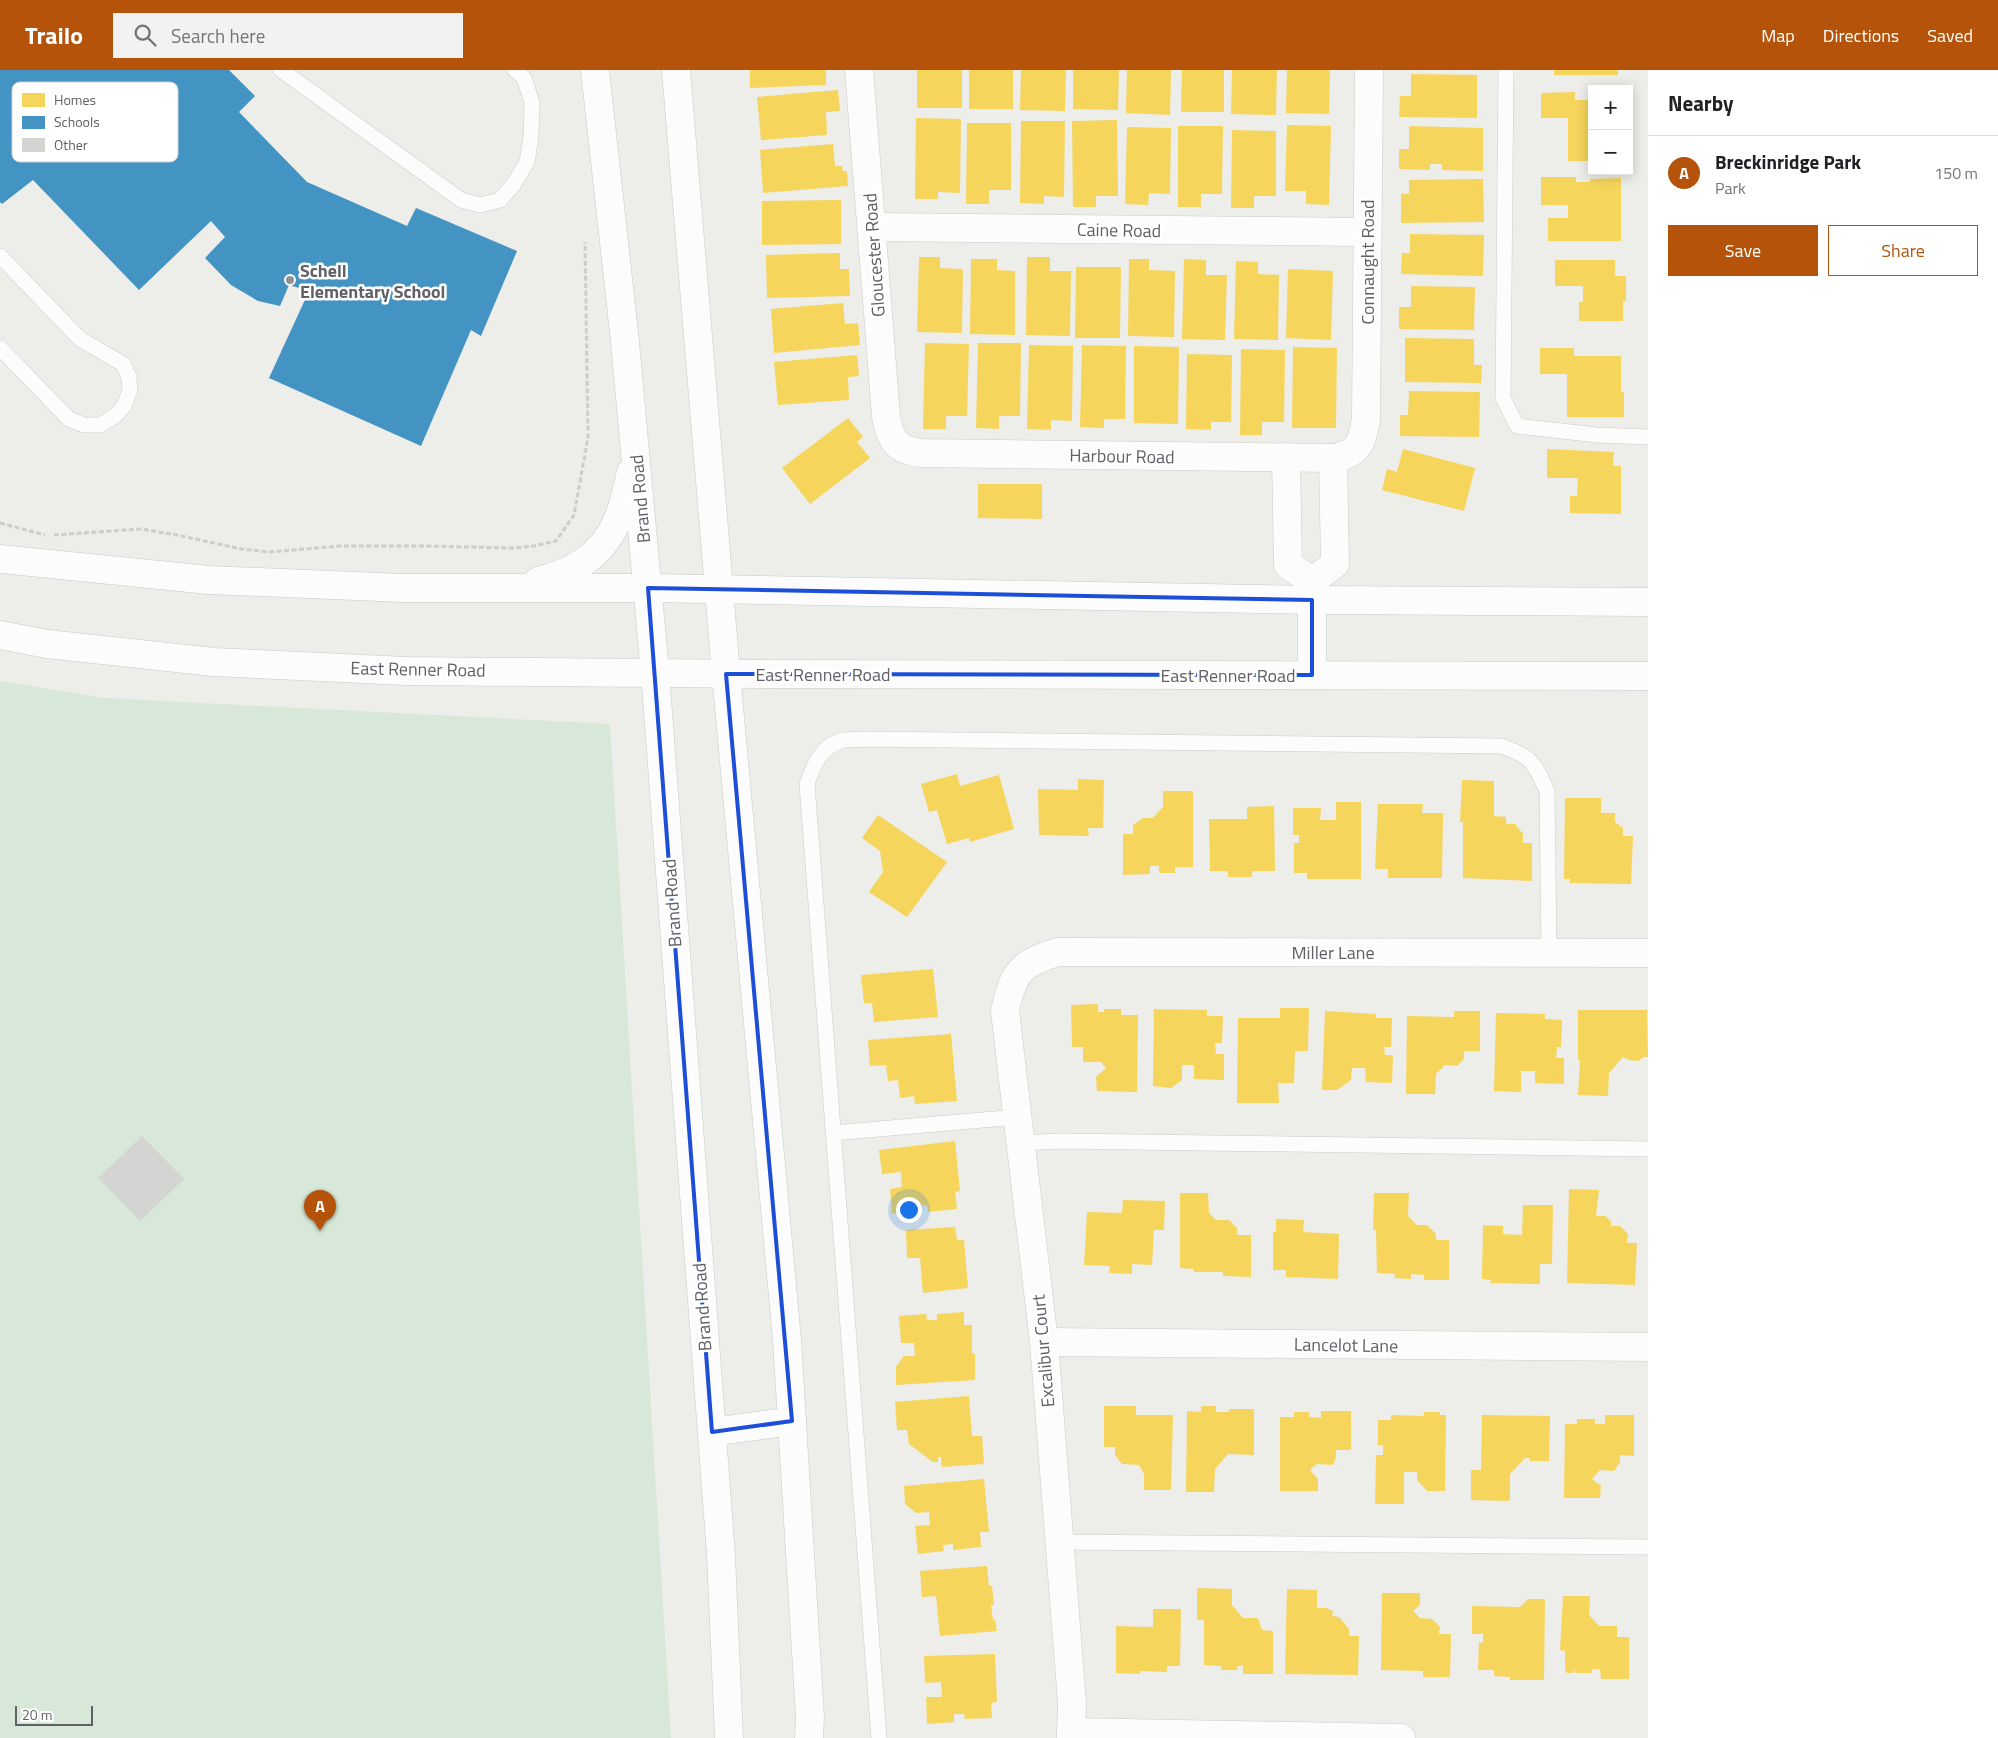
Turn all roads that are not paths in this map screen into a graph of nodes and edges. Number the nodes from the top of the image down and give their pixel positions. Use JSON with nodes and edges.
{"nodes":[{"id":1,"x":281,"y":70,"type":"edge"},
{"id":2,"x":515,"y":70,"type":"edge"},
{"id":3,"x":595,"y":70,"type":"edge"},
{"id":4,"x":676,"y":70,"type":"edge"},
{"id":5,"x":859,"y":70,"type":"edge"},
{"id":6,"x":1369,"y":70,"type":"edge"},
{"id":7,"x":1506,"y":70,"type":"edge"},
{"id":8,"x":872,"y":227,"type":"junction"},
{"id":9,"x":1366,"y":232,"type":"junction"},
{"id":10,"x":0,"y":256,"type":"edge"},
{"id":11,"x":0,"y":348,"type":"edge"},
{"id":12,"x":1648,"y":437,"type":"edge"},
{"id":13,"x":893,"y":440,"type":"joint"},
{"id":14,"x":1344,"y":454,"type":"junction"},
{"id":15,"x":636,"y":457,"type":"junction"},
{"id":16,"x":1286,"y":458,"type":"junction"},
{"id":17,"x":0,"y":558,"type":"edge"},
{"id":18,"x":510,"y":588,"type":"junction"},
{"id":19,"x":648,"y":588,"type":"junction"},
{"id":20,"x":718,"y":589,"type":"junction"},
{"id":21,"x":1312,"y":591,"type":"junction"},
{"id":22,"x":1648,"y":602,"type":"edge"},
{"id":23,"x":0,"y":636,"type":"edge"},
{"id":24,"x":655,"y":672,"type":"junction"},
{"id":25,"x":726,"y":674,"type":"junction"},
{"id":26,"x":1312,"y":675,"type":"junction"},
{"id":27,"x":1648,"y":676,"type":"edge"},
{"id":28,"x":1549,"y":953,"type":"junction"},
{"id":29,"x":1648,"y":953,"type":"edge"},
{"id":30,"x":1022,"y":968,"type":"joint"},
{"id":31,"x":1018,"y":1117,"type":"junction"},
{"id":32,"x":833,"y":1134,"type":"junction"},
{"id":33,"x":1020,"y":1143,"type":"junction"},
{"id":34,"x":1648,"y":1149,"type":"edge"},
{"id":35,"x":1044,"y":1342,"type":"junction"},
{"id":36,"x":1648,"y":1347,"type":"edge"},
{"id":37,"x":792,"y":1422,"type":"junction"},
{"id":38,"x":712,"y":1432,"type":"junction"},
{"id":39,"x":1059,"y":1542,"type":"junction"},
{"id":40,"x":1648,"y":1547,"type":"edge"},
{"id":41,"x":1071,"y":1735,"type":"edge"},
{"id":42,"x":729,"y":1738,"type":"edge"},
{"id":43,"x":809,"y":1738,"type":"edge"},
{"id":44,"x":879,"y":1738,"type":"edge"},
{"id":45,"x":1401,"y":1738,"type":"edge"}],
"edges":[{"from":1,"to":2,"type":"lane"},
{"from":3,"to":15,"type":"main road","name":"Brand Road"},
{"from":4,"to":20,"type":"main road"},
{"from":5,"to":8,"type":"main road","name":"Gloucester Road"},
{"from":6,"to":9,"type":"main road","name":"Connaught Road"},
{"from":7,"to":12,"type":"lane"},
{"from":8,"to":9,"type":"main road","name":"Caine Road"},
{"from":8,"to":13,"type":"main road","name":"Gloucester Road"},
{"from":9,"to":14,"type":"main road","name":"Connaught Road"},
{"from":10,"to":11,"type":"lane"},
{"from":13,"to":16,"type":"main road","name":"Harbour Road"},
{"from":14,"to":16,"type":"main road","name":"Harbour Road"},
{"from":14,"to":21,"type":"main road"},
{"from":15,"to":18,"type":"main road"},
{"from":15,"to":19,"type":"main road","name":"Brand Road"},
{"from":16,"to":21,"type":"main road"},
{"from":17,"to":18,"type":"main road"},
{"from":18,"to":19,"type":"main road"},
{"from":19,"to":20,"type":"main road"},
{"from":19,"to":24,"type":"main road","name":"Brand Road"},
{"from":20,"to":21,"type":"main road"},
{"from":20,"to":25,"type":"main road"},
{"from":21,"to":22,"type":"main road"},
{"from":21,"to":26,"type":"main road"},
{"from":23,"to":24,"type":"main road","name":"East Renner Road"},
{"from":24,"to":25,"type":"main road","name":"East Renner Road"},
{"from":24,"to":38,"type":"main road","name":"Brand Road"},
{"from":25,"to":26,"type":"main road","name":"East Renner Road"},
{"from":25,"to":37,"type":"main road"},
{"from":26,"to":27,"type":"main road","name":"East Renner Road"},
{"from":28,"to":29,"type":"main road","name":"Miller Lane"},
{"from":28,"to":30,"type":"main road","name":"Miller Lane"},
{"from":28,"to":32,"type":"lane"},
{"from":30,"to":31,"type":"main road","name":"Excalibur Court"},
{"from":31,"to":32,"type":"lane"},
{"from":31,"to":33,"type":"main road","name":"Excalibur Court"},
{"from":32,"to":44,"type":"lane"},
{"from":33,"to":34,"type":"lane"},
{"from":33,"to":35,"type":"main road","name":"Excalibur Court"},
{"from":35,"to":36,"type":"main road","name":"Lancelot Lane"},
{"from":35,"to":39,"type":"main road","name":"Excalibur Court"},
{"from":37,"to":38,"type":"main road"},
{"from":37,"to":43,"type":"main road"},
{"from":38,"to":42,"type":"main road","name":"Brand Road"},
{"from":39,"to":40,"type":"lane"},
{"from":39,"to":41,"type":"main road","name":"Excalibur Court"},
{"from":41,"to":45,"type":"main road"}]}
